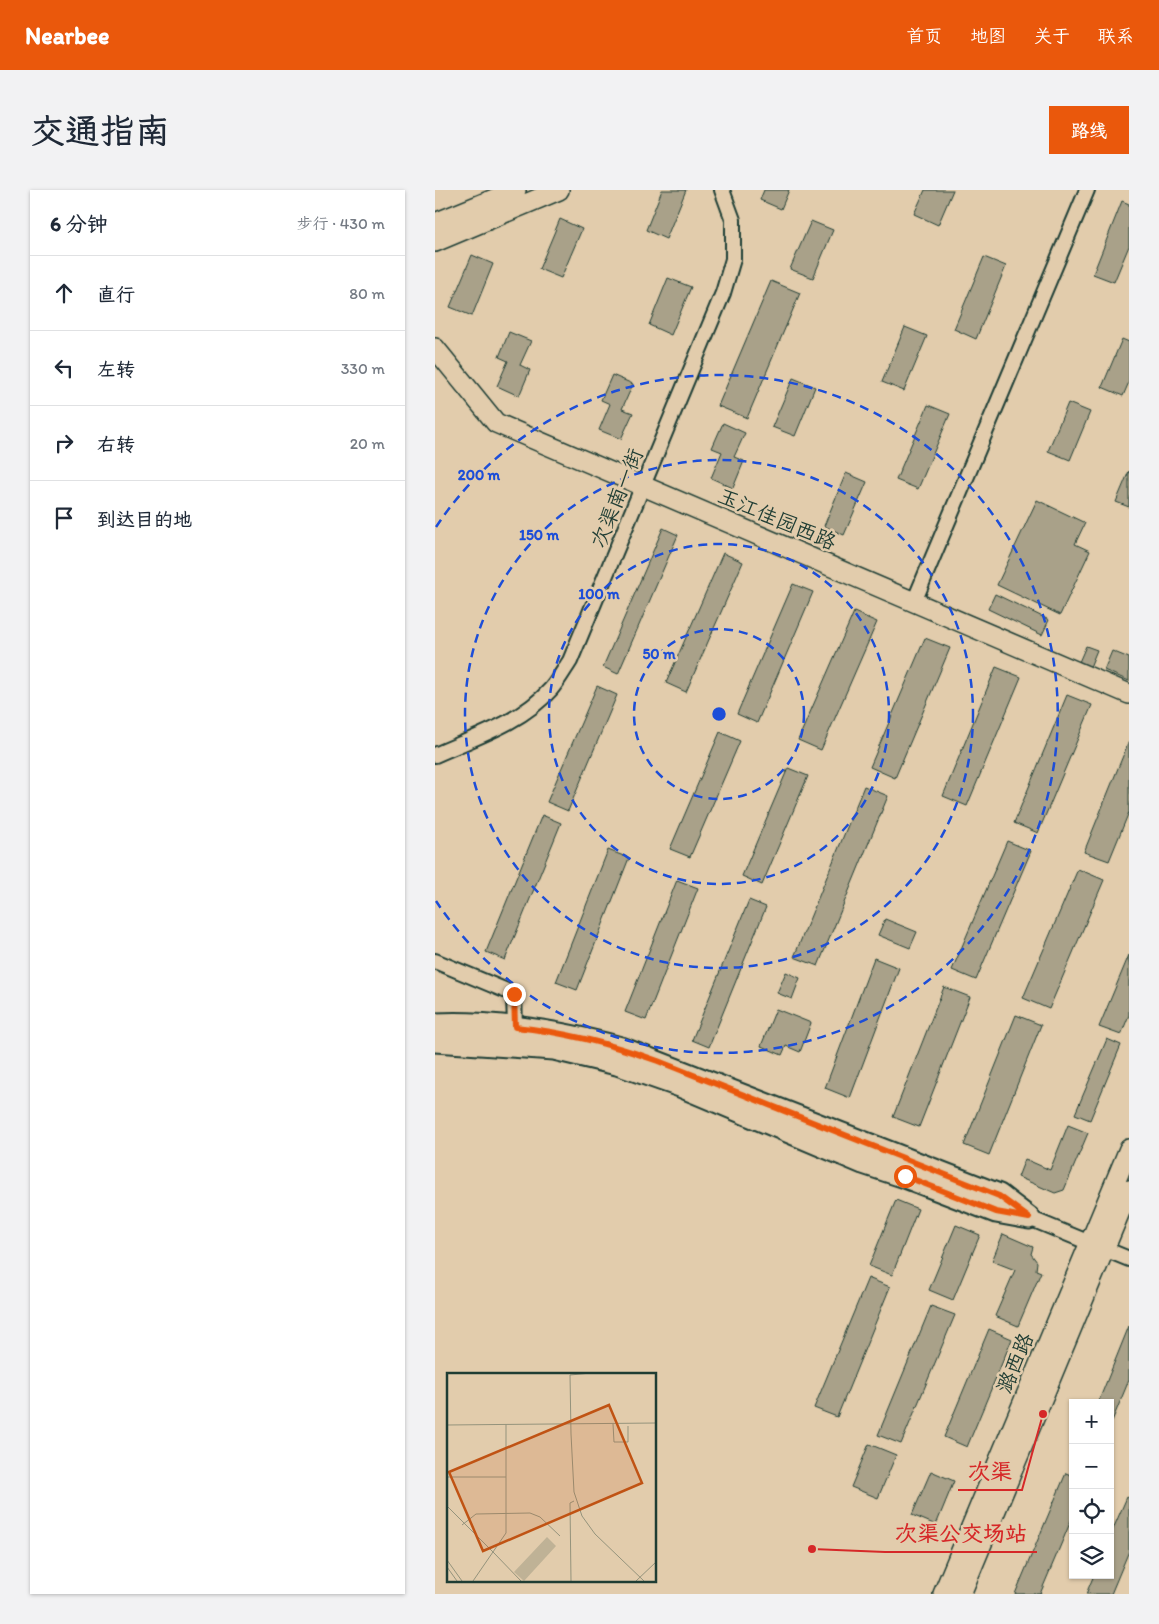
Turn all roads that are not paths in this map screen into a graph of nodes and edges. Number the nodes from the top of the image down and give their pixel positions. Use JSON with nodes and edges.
{"nodes":[{"id":1,"x":517,"y":190,"type":"edge"},
{"id":2,"x":559,"y":190,"type":"edge"},
{"id":3,"x":722,"y":190,"type":"edge"},
{"id":4,"x":1087,"y":190,"type":"edge"},
{"id":5,"x":435,"y":223,"type":"edge"},
{"id":6,"x":435,"y":242,"type":"edge"},
{"id":7,"x":435,"y":348,"type":"edge"},
{"id":8,"x":643,"y":487,"type":"junction"},
{"id":9,"x":914,"y":602,"type":"junction"},
{"id":10,"x":1129,"y":694,"type":"edge"},
{"id":11,"x":435,"y":755,"type":"edge"},
{"id":12,"x":435,"y":961,"type":"edge"},
{"id":13,"x":435,"y":1024,"type":"edge"},
{"id":14,"x":515,"y":1027,"type":"junction"},
{"id":15,"x":435,"y":1041,"type":"edge"},
{"id":16,"x":1129,"y":1149,"type":"edge"},
{"id":17,"x":1129,"y":1190,"type":"edge"},
{"id":18,"x":1029,"y":1218,"type":"junction"},
{"id":19,"x":1097,"y":1246,"type":"junction"},
{"id":20,"x":1129,"y":1259,"type":"edge"},
{"id":21,"x":943,"y":1594,"type":"edge"},
{"id":22,"x":961,"y":1594,"type":"edge"}],
"edges":[{"from":1,"to":5,"type":"street"},
{"from":2,"to":6,"type":"street"},
{"from":3,"to":8,"type":"street","name":"次渠南一街"},
{"from":4,"to":9,"type":"street"},
{"from":7,"to":8,"type":"street","name":"玉江佳园西路"},
{"from":8,"to":9,"type":"street","name":"玉江佳园西路"},
{"from":8,"to":11,"type":"street","name":"次渠南一街"},
{"from":9,"to":10,"type":"street","name":"玉江佳园西路"},
{"from":12,"to":14,"type":"street"},
{"from":13,"to":14,"type":"main road"},
{"from":14,"to":18,"type":"main road"},
{"from":15,"to":18,"type":"main road"},
{"from":16,"to":19,"type":"street","name":"潞西路"},
{"from":17,"to":19,"type":"street","name":"潞西路"},
{"from":18,"to":19,"type":"street"},
{"from":19,"to":20,"type":"street"},
{"from":19,"to":21,"type":"street","name":"潞西路"},
{"from":19,"to":22,"type":"street","name":"潞西路"}]}
